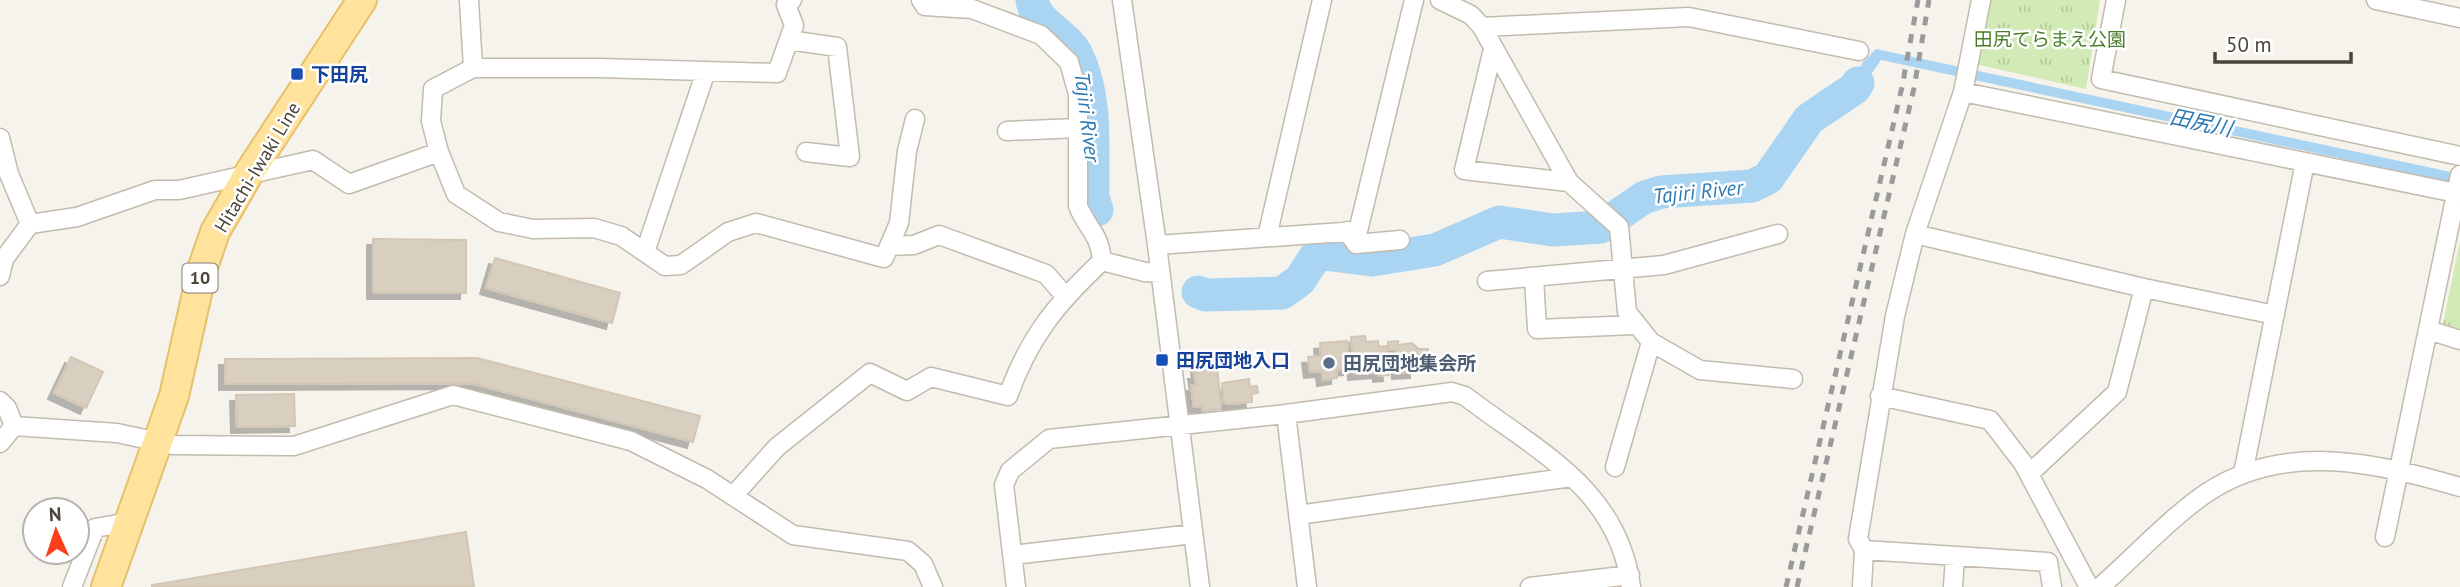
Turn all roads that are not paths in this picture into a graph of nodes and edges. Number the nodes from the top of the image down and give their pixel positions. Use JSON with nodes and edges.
{"nodes":[{"id":1,"x":362,"y":0,"type":"edge"},
{"id":2,"x":469,"y":0,"type":"edge"},
{"id":3,"x":920,"y":0,"type":"edge"},
{"id":4,"x":1122,"y":0,"type":"edge"},
{"id":5,"x":1322,"y":0,"type":"edge"},
{"id":6,"x":1414,"y":0,"type":"edge"},
{"id":7,"x":1981,"y":0,"type":"edge"},
{"id":8,"x":2116,"y":0,"type":"edge"},
{"id":9,"x":2376,"y":0,"type":"edge"},
{"id":10,"x":788,"y":2,"type":"edge"},
{"id":11,"x":1446,"y":2,"type":"edge"},
{"id":12,"x":2460,"y":19,"type":"edge"},
{"id":13,"x":1482,"y":27,"type":"junction"},
{"id":14,"x":789,"y":40,"type":"junction"},
{"id":15,"x":1493,"y":49,"type":"junction"},
{"id":16,"x":1860,"y":51,"type":"dead end"},
{"id":17,"x":473,"y":68,"type":"junction"},
{"id":18,"x":706,"y":71,"type":"junction"},
{"id":19,"x":1965,"y":81,"type":"junction"},
{"id":20,"x":915,"y":120,"type":"dead end"},
{"id":21,"x":1078,"y":128,"type":"junction"},
{"id":22,"x":1007,"y":131,"type":"dead end"},
{"id":23,"x":0,"y":138,"type":"edge"},
{"id":24,"x":439,"y":152,"type":"junction"},
{"id":25,"x":806,"y":152,"type":"dead end"},
{"id":26,"x":2460,"y":156,"type":"edge"},
{"id":27,"x":2305,"y":162,"type":"junction"},
{"id":28,"x":249,"y":173,"type":"junction"},
{"id":29,"x":2460,"y":175,"type":"edge"},
{"id":30,"x":1569,"y":182,"type":"junction"},
{"id":31,"x":2456,"y":193,"type":"junction"},
{"id":32,"x":30,"y":224,"type":"junction"},
{"id":33,"x":1348,"y":231,"type":"junction"},
{"id":34,"x":1778,"y":234,"type":"dead end"},
{"id":35,"x":1915,"y":234,"type":"junction"},
{"id":36,"x":1267,"y":237,"type":"junction"},
{"id":37,"x":1400,"y":240,"type":"dead end"},
{"id":38,"x":1157,"y":245,"type":"junction"},
{"id":39,"x":889,"y":246,"type":"junction"},
{"id":40,"x":645,"y":252,"type":"junction"},
{"id":41,"x":1102,"y":261,"type":"junction"},
{"id":42,"x":1621,"y":271,"type":"junction"},
{"id":43,"x":1160,"y":273,"type":"junction"},
{"id":44,"x":0,"y":276,"type":"edge"},
{"id":45,"x":1534,"y":278,"type":"junction"},
{"id":46,"x":1487,"y":281,"type":"dead end"},
{"id":47,"x":2144,"y":288,"type":"junction"},
{"id":48,"x":1065,"y":296,"type":"junction"},
{"id":49,"x":2275,"y":315,"type":"junction"},
{"id":50,"x":1634,"y":325,"type":"junction"},
{"id":51,"x":2428,"y":330,"type":"junction"},
{"id":52,"x":2460,"y":340,"type":"edge"},
{"id":53,"x":1651,"y":342,"type":"junction"},
{"id":54,"x":1793,"y":379,"type":"dead end"},
{"id":55,"x":0,"y":387,"type":"edge"},
{"id":56,"x":1881,"y":396,"type":"junction"},
{"id":57,"x":2,"y":405,"type":"edge"},
{"id":58,"x":1286,"y":414,"type":"junction"},
{"id":59,"x":1181,"y":425,"type":"junction"},
{"id":60,"x":14,"y":426,"type":"junction"},
{"id":61,"x":158,"y":442,"type":"junction"},
{"id":62,"x":0,"y":443,"type":"edge"},
{"id":63,"x":1615,"y":467,"type":"dead end"},
{"id":64,"x":2399,"y":469,"type":"junction"},
{"id":65,"x":2029,"y":474,"type":"junction"},
{"id":66,"x":2243,"y":474,"type":"junction"},
{"id":67,"x":1572,"y":477,"type":"junction"},
{"id":68,"x":2460,"y":488,"type":"edge"},
{"id":69,"x":733,"y":496,"type":"junction"},
{"id":70,"x":1298,"y":515,"type":"junction"},
{"id":71,"x":129,"y":522,"type":"junction"},
{"id":72,"x":1193,"y":534,"type":"junction"},
{"id":73,"x":2385,"y":537,"type":"dead end"},
{"id":74,"x":1864,"y":550,"type":"junction"},
{"id":75,"x":1013,"y":555,"type":"junction"},
{"id":76,"x":1955,"y":556,"type":"junction"},
{"id":77,"x":1631,"y":581,"type":"edge"},
{"id":78,"x":72,"y":587,"type":"edge"},
{"id":79,"x":106,"y":587,"type":"edge"},
{"id":80,"x":933,"y":587,"type":"edge"},
{"id":81,"x":1016,"y":587,"type":"edge"},
{"id":82,"x":1200,"y":587,"type":"edge"},
{"id":83,"x":1307,"y":587,"type":"edge"},
{"id":84,"x":1530,"y":587,"type":"edge"},
{"id":85,"x":1862,"y":587,"type":"edge"},
{"id":86,"x":1953,"y":587,"type":"edge"},
{"id":87,"x":2052,"y":587,"type":"edge"},
{"id":88,"x":2088,"y":587,"type":"edge"},
{"id":89,"x":2100,"y":587,"type":"edge"}],
"edges":[{"from":1,"to":28,"type":"main road","name":"Hitachi-Iwaki Line","number":"10"},
{"from":2,"to":17,"type":"street"},
{"from":3,"to":21,"type":"street"},
{"from":4,"to":38,"type":"street"},
{"from":5,"to":36,"type":"street"},
{"from":6,"to":33,"type":"street"},
{"from":7,"to":19,"type":"street"},
{"from":8,"to":26,"type":"street"},
{"from":9,"to":12,"type":"street"},
{"from":10,"to":14,"type":"street"},
{"from":11,"to":13,"type":"street"},
{"from":13,"to":15,"type":"street"},
{"from":13,"to":16,"type":"street"},
{"from":14,"to":18,"type":"street"},
{"from":14,"to":25,"type":"street"},
{"from":15,"to":30,"type":"street"},
{"from":15,"to":30,"type":"street"},
{"from":17,"to":18,"type":"street"},
{"from":17,"to":24,"type":"street"},
{"from":18,"to":40,"type":"street"},
{"from":19,"to":27,"type":"street"},
{"from":19,"to":35,"type":"street"},
{"from":20,"to":39,"type":"street"},
{"from":21,"to":22,"type":"street"},
{"from":21,"to":41,"type":"street"},
{"from":23,"to":32,"type":"street"},
{"from":24,"to":28,"type":"street"},
{"from":24,"to":40,"type":"street"},
{"from":27,"to":31,"type":"street"},
{"from":27,"to":49,"type":"street"},
{"from":28,"to":32,"type":"street"},
{"from":28,"to":61,"type":"main road","name":"Hitachi-Iwaki Line","number":"10"},
{"from":29,"to":31,"type":"street"},
{"from":30,"to":42,"type":"street"},
{"from":31,"to":51,"type":"street"},
{"from":32,"to":44,"type":"street"},
{"from":33,"to":36,"type":"street"},
{"from":33,"to":37,"type":"street"},
{"from":34,"to":42,"type":"street"},
{"from":35,"to":47,"type":"street"},
{"from":35,"to":56,"type":"street"},
{"from":36,"to":38,"type":"street"},
{"from":38,"to":43,"type":"street"},
{"from":39,"to":40,"type":"street"},
{"from":39,"to":48,"type":"street"},
{"from":41,"to":43,"type":"street"},
{"from":41,"to":48,"type":"street"},
{"from":42,"to":45,"type":"street"},
{"from":42,"to":50,"type":"street"},
{"from":43,"to":59,"type":"street"},
{"from":45,"to":46,"type":"street"},
{"from":45,"to":50,"type":"street"},
{"from":47,"to":49,"type":"street"},
{"from":47,"to":65,"type":"street"},
{"from":48,"to":69,"type":"street"},
{"from":49,"to":66,"type":"street"},
{"from":50,"to":53,"type":"street"},
{"from":51,"to":52,"type":"street"},
{"from":51,"to":64,"type":"street"},
{"from":53,"to":54,"type":"street"},
{"from":53,"to":63,"type":"street"},
{"from":55,"to":57,"type":"street"},
{"from":56,"to":65,"type":"street"},
{"from":56,"to":74,"type":"street"},
{"from":57,"to":60,"type":"street"},
{"from":58,"to":59,"type":"street"},
{"from":58,"to":67,"type":"street"},
{"from":58,"to":70,"type":"street"},
{"from":59,"to":72,"type":"street"},
{"from":59,"to":75,"type":"street"},
{"from":60,"to":61,"type":"street"},
{"from":60,"to":62,"type":"street"},
{"from":61,"to":69,"type":"street"},
{"from":61,"to":71,"type":"main road","name":"Hitachi-Iwaki Line","number":"10"},
{"from":64,"to":66,"type":"street"},
{"from":64,"to":68,"type":"street"},
{"from":64,"to":73,"type":"street"},
{"from":65,"to":88,"type":"street"},
{"from":66,"to":89,"type":"street"},
{"from":67,"to":70,"type":"street"},
{"from":67,"to":77,"type":"street"},
{"from":69,"to":80,"type":"street"},
{"from":70,"to":83,"type":"street"},
{"from":71,"to":78,"type":"street"},
{"from":71,"to":79,"type":"main road","name":"Hitachi-Iwaki Line","number":"10"},
{"from":72,"to":75,"type":"street"},
{"from":72,"to":82,"type":"street"},
{"from":74,"to":76,"type":"street"},
{"from":74,"to":85,"type":"street"},
{"from":75,"to":81,"type":"street"},
{"from":76,"to":86,"type":"street"},
{"from":76,"to":87,"type":"street"},
{"from":77,"to":84,"type":"street"}]}
